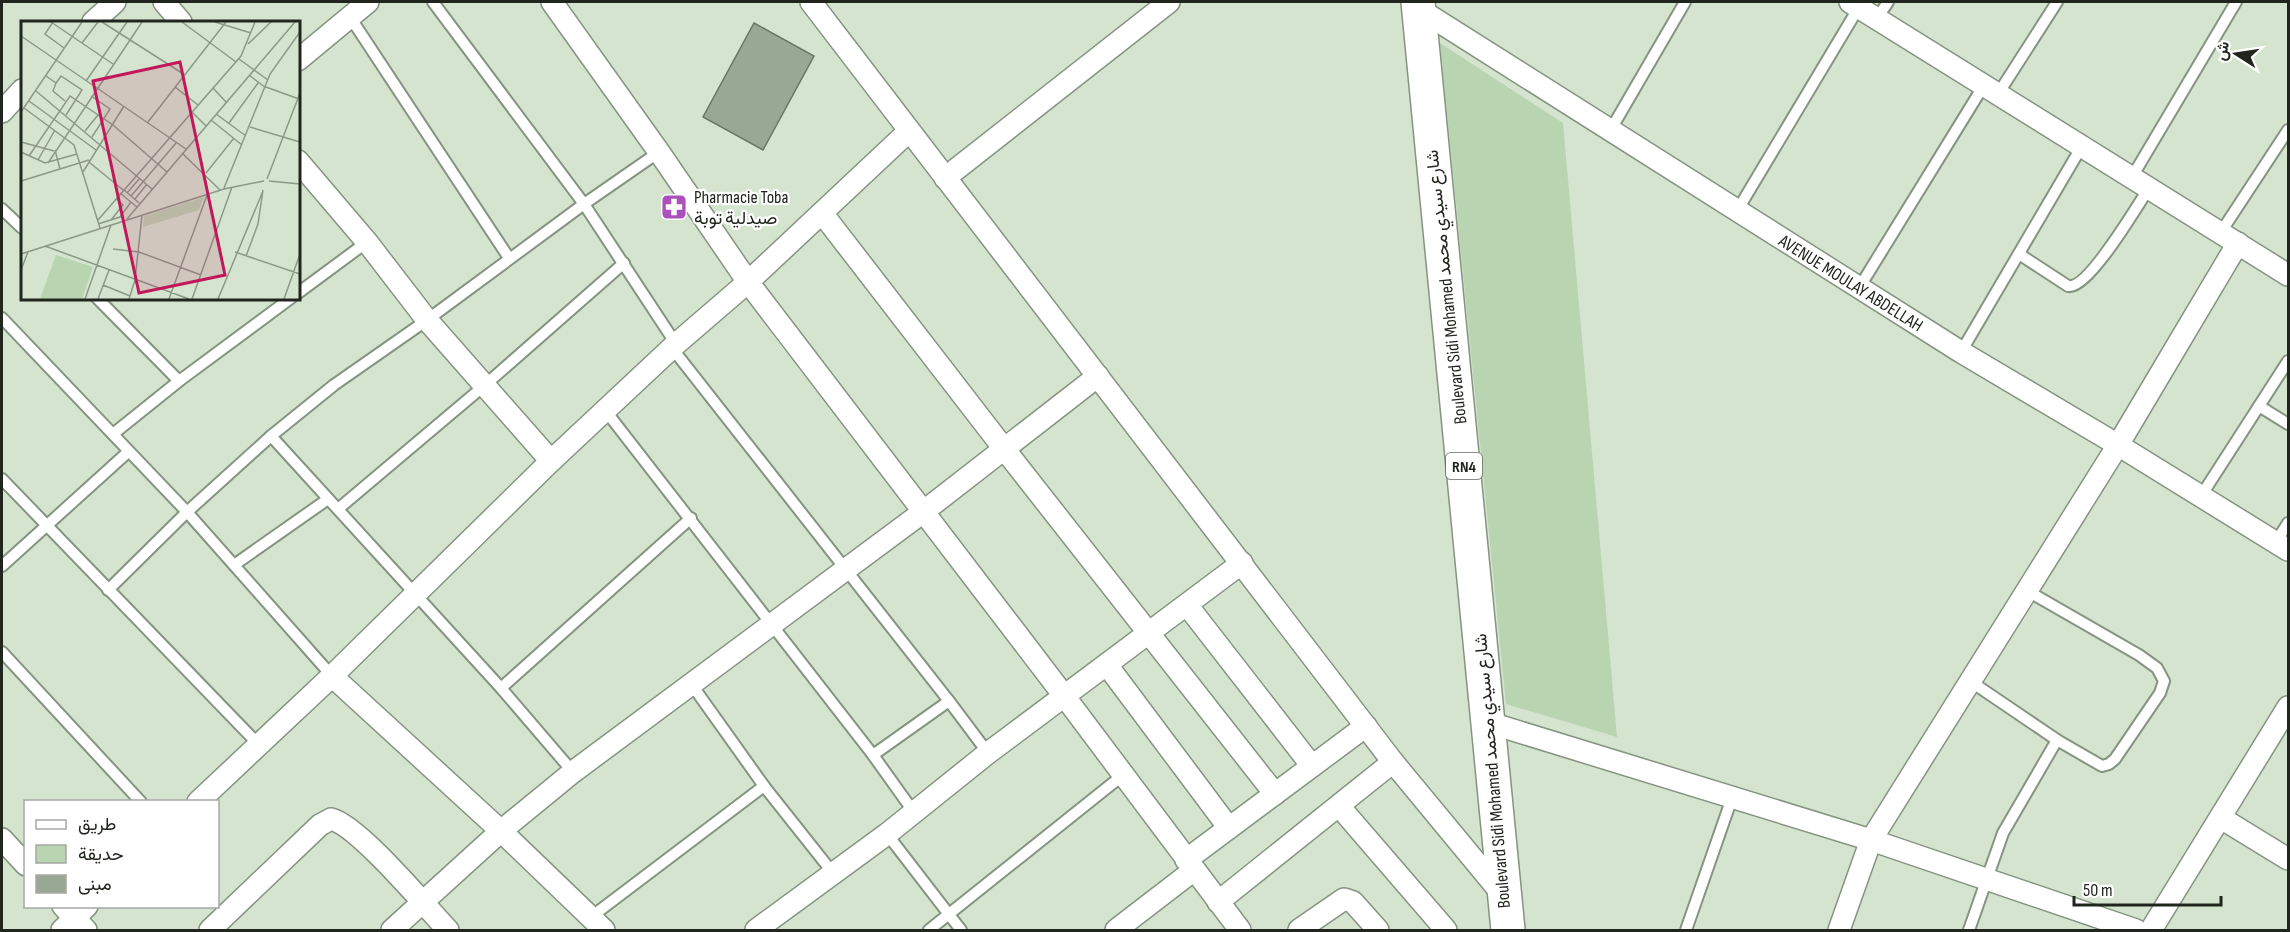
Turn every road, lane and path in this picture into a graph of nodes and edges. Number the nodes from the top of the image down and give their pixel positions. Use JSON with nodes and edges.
{"nodes":[{"id":1,"x":116,"y":2,"type":"edge"},
{"id":2,"x":164,"y":2,"type":"edge"},
{"id":3,"x":368,"y":2,"type":"edge"},
{"id":4,"x":433,"y":2,"type":"edge"},
{"id":5,"x":552,"y":2,"type":"edge"},
{"id":6,"x":811,"y":2,"type":"edge"},
{"id":7,"x":1168,"y":2,"type":"edge"},
{"id":8,"x":1685,"y":2,"type":"edge"},
{"id":9,"x":2057,"y":2,"type":"edge"},
{"id":10,"x":2236,"y":2,"type":"edge"},
{"id":11,"x":1418,"y":5,"type":"edge"},
{"id":12,"x":1868,"y":7,"type":"edge"},
{"id":13,"x":350,"y":16,"type":"junction"},
{"id":14,"x":94,"y":21,"type":"edge"},
{"id":15,"x":180,"y":21,"type":"edge"},
{"id":16,"x":300,"y":58,"type":"edge"},
{"id":17,"x":1991,"y":89,"type":"junction"},
{"id":18,"x":21,"y":91,"type":"edge"},
{"id":19,"x":2,"y":112,"type":"edge"},
{"id":20,"x":2289,"y":130,"type":"edge"},
{"id":21,"x":909,"y":131,"type":"junction"},
{"id":22,"x":1610,"y":131,"type":"junction"},
{"id":23,"x":2082,"y":146,"type":"junction"},
{"id":24,"x":659,"y":152,"type":"junction"},
{"id":25,"x":300,"y":163,"type":"edge"},
{"id":26,"x":945,"y":178,"type":"junction"},
{"id":27,"x":2141,"y":182,"type":"junction"},
{"id":28,"x":584,"y":204,"type":"junction"},
{"id":29,"x":2,"y":208,"type":"edge"},
{"id":30,"x":1737,"y":211,"type":"junction"},
{"id":31,"x":822,"y":213,"type":"junction"},
{"id":32,"x":21,"y":227,"type":"edge"},
{"id":33,"x":2229,"y":237,"type":"junction"},
{"id":34,"x":367,"y":242,"type":"junction"},
{"id":35,"x":2019,"y":254,"type":"junction"},
{"id":36,"x":509,"y":258,"type":"junction"},
{"id":37,"x":624,"y":263,"type":"junction"},
{"id":38,"x":2289,"y":275,"type":"edge"},
{"id":39,"x":748,"y":282,"type":"junction"},
{"id":40,"x":1859,"y":288,"type":"junction"},
{"id":41,"x":300,"y":292,"type":"edge"},
{"id":42,"x":99,"y":300,"type":"edge"},
{"id":43,"x":288,"y":300,"type":"edge"},
{"id":44,"x":2,"y":318,"type":"edge"},
{"id":45,"x":427,"y":320,"type":"junction"},
{"id":46,"x":674,"y":346,"type":"junction"},
{"id":47,"x":1960,"y":352,"type":"junction"},
{"id":48,"x":2289,"y":361,"type":"edge"},
{"id":49,"x":1098,"y":376,"type":"junction"},
{"id":50,"x":179,"y":381,"type":"junction"},
{"id":51,"x":485,"y":386,"type":"junction"},
{"id":52,"x":2259,"y":406,"type":"junction"},
{"id":53,"x":605,"y":410,"type":"junction"},
{"id":54,"x":2289,"y":424,"type":"edge"},
{"id":55,"x":113,"y":434,"type":"junction"},
{"id":56,"x":271,"y":436,"type":"junction"},
{"id":57,"x":2118,"y":445,"type":"junction"},
{"id":58,"x":1005,"y":450,"type":"junction"},
{"id":59,"x":128,"y":452,"type":"junction"},
{"id":60,"x":551,"y":461,"type":"junction"},
{"id":61,"x":2,"y":479,"type":"edge"},
{"id":62,"x":2201,"y":496,"type":"junction"},
{"id":63,"x":328,"y":499,"type":"junction"},
{"id":64,"x":338,"y":509,"type":"junction"},
{"id":65,"x":187,"y":512,"type":"junction"},
{"id":66,"x":923,"y":512,"type":"junction"},
{"id":67,"x":691,"y":518,"type":"junction"},
{"id":68,"x":2289,"y":523,"type":"edge"},
{"id":69,"x":45,"y":525,"type":"junction"},
{"id":70,"x":2282,"y":546,"type":"edge"},
{"id":71,"x":1242,"y":563,"type":"junction"},
{"id":72,"x":234,"y":565,"type":"junction"},
{"id":73,"x":2,"y":566,"type":"edge"},
{"id":74,"x":845,"y":570,"type":"junction"},
{"id":75,"x":108,"y":590,"type":"junction"},
{"id":76,"x":2026,"y":590,"type":"junction"},
{"id":77,"x":415,"y":593,"type":"junction"},
{"id":78,"x":1187,"y":605,"type":"junction"},
{"id":79,"x":772,"y":624,"type":"junction"},
{"id":80,"x":1149,"y":634,"type":"junction"},
{"id":81,"x":2,"y":652,"type":"edge"},
{"id":82,"x":1107,"y":665,"type":"junction"},
{"id":83,"x":332,"y":676,"type":"junction"},
{"id":84,"x":1970,"y":681,"type":"junction"},
{"id":85,"x":692,"y":685,"type":"junction"},
{"id":86,"x":501,"y":688,"type":"junction"},
{"id":87,"x":1065,"y":697,"type":"junction"},
{"id":88,"x":949,"y":701,"type":"junction"},
{"id":89,"x":2285,"y":719,"type":"edge"},
{"id":90,"x":1487,"y":722,"type":"junction"},
{"id":91,"x":1366,"y":726,"type":"junction"},
{"id":92,"x":2057,"y":740,"type":"junction"},
{"id":93,"x":259,"y":745,"type":"junction"},
{"id":94,"x":988,"y":753,"type":"junction"},
{"id":95,"x":873,"y":755,"type":"junction"},
{"id":96,"x":1394,"y":762,"type":"junction"},
{"id":97,"x":1312,"y":766,"type":"junction"},
{"id":98,"x":573,"y":772,"type":"junction"},
{"id":99,"x":1123,"y":775,"type":"junction"},
{"id":100,"x":764,"y":786,"type":"junction"},
{"id":101,"x":1275,"y":794,"type":"junction"},
{"id":102,"x":1732,"y":798,"type":"junction"},
{"id":103,"x":140,"y":800,"type":"edge"},
{"id":104,"x":199,"y":800,"type":"edge"},
{"id":105,"x":1339,"y":806,"type":"junction"},
{"id":106,"x":914,"y":811,"type":"junction"},
{"id":107,"x":2221,"y":818,"type":"junction"},
{"id":108,"x":1229,"y":828,"type":"junction"},
{"id":109,"x":501,"y":831,"type":"junction"},
{"id":110,"x":887,"y":834,"type":"junction"},
{"id":111,"x":2,"y":838,"type":"edge"},
{"id":112,"x":1871,"y":840,"type":"junction"},
{"id":113,"x":2289,"y":859,"type":"edge"},
{"id":114,"x":24,"y":863,"type":"edge"},
{"id":115,"x":1190,"y":865,"type":"junction"},
{"id":116,"x":832,"y":873,"type":"junction"},
{"id":117,"x":1985,"y":880,"type":"junction"},
{"id":118,"x":1504,"y":896,"type":"junction"},
{"id":119,"x":421,"y":902,"type":"junction"},
{"id":120,"x":1218,"y":902,"type":"junction"},
{"id":121,"x":949,"y":915,"type":"junction"},
{"id":122,"x":598,"y":924,"type":"edge"},
{"id":123,"x":764,"y":928,"type":"edge"},
{"id":124,"x":210,"y":930,"type":"edge"},
{"id":125,"x":392,"y":930,"type":"edge"},
{"id":126,"x":448,"y":930,"type":"edge"},
{"id":127,"x":929,"y":930,"type":"edge"},
{"id":128,"x":961,"y":930,"type":"edge"},
{"id":129,"x":1116,"y":930,"type":"edge"},
{"id":130,"x":1240,"y":930,"type":"edge"},
{"id":131,"x":1299,"y":930,"type":"edge"},
{"id":132,"x":1378,"y":930,"type":"edge"},
{"id":133,"x":1446,"y":930,"type":"edge"},
{"id":134,"x":1508,"y":930,"type":"edge"},
{"id":135,"x":1686,"y":930,"type":"edge"},
{"id":136,"x":1839,"y":930,"type":"edge"},
{"id":137,"x":1969,"y":930,"type":"edge"},
{"id":138,"x":2136,"y":930,"type":"edge"},
{"id":139,"x":2151,"y":930,"type":"edge"}],
"edges":[{"from":1,"to":14,"type":"street"},
{"from":2,"to":15,"type":"street"},
{"from":3,"to":13,"type":"street"},
{"from":4,"to":28,"type":"lane"},
{"from":5,"to":24,"type":"street"},
{"from":6,"to":21,"type":"street"},
{"from":7,"to":26,"type":"street"},
{"from":8,"to":22,"type":"lane"},
{"from":9,"to":17,"type":"lane"},
{"from":10,"to":27,"type":"lane"},
{"from":11,"to":22,"type":"street","name":"AVENUE MOULAY ABDELLAH"},
{"from":11,"to":90,"type":"main road","name":"Boulevard Sidi Mohamed شارع سيدي محمد","number":"RN4"},
{"from":12,"to":17,"type":"street"},
{"from":12,"to":30,"type":"lane"},
{"from":13,"to":16,"type":"street"},
{"from":13,"to":36,"type":"lane"},
{"from":17,"to":23,"type":"street"},
{"from":17,"to":40,"type":"lane"},
{"from":18,"to":19,"type":"street"},
{"from":20,"to":33,"type":"lane"},
{"from":21,"to":26,"type":"street"},
{"from":21,"to":31,"type":"street"},
{"from":22,"to":30,"type":"street","name":"AVENUE MOULAY ABDELLAH"},
{"from":23,"to":27,"type":"street"},
{"from":23,"to":35,"type":"lane"},
{"from":24,"to":28,"type":"lane"},
{"from":24,"to":39,"type":"street"},
{"from":25,"to":34,"type":"street"},
{"from":26,"to":49,"type":"street"},
{"from":27,"to":33,"type":"street"},
{"from":27,"to":35,"type":"lane"},
{"from":28,"to":36,"type":"lane"},
{"from":28,"to":37,"type":"lane"},
{"from":29,"to":32,"type":"lane"},
{"from":30,"to":40,"type":"street","name":"AVENUE MOULAY ABDELLAH"},
{"from":31,"to":39,"type":"street"},
{"from":31,"to":58,"type":"street"},
{"from":33,"to":38,"type":"street"},
{"from":33,"to":57,"type":"street"},
{"from":34,"to":41,"type":"lane"},
{"from":34,"to":45,"type":"street"},
{"from":35,"to":47,"type":"lane"},
{"from":36,"to":45,"type":"lane"},
{"from":37,"to":46,"type":"lane"},
{"from":37,"to":51,"type":"lane"},
{"from":39,"to":46,"type":"street"},
{"from":39,"to":66,"type":"street"},
{"from":40,"to":47,"type":"street","name":"AVENUE MOULAY ABDELLAH"},
{"from":42,"to":50,"type":"lane"},
{"from":43,"to":50,"type":"lane"},
{"from":44,"to":55,"type":"lane"},
{"from":45,"to":51,"type":"street"},
{"from":45,"to":56,"type":"lane"},
{"from":46,"to":53,"type":"street"},
{"from":46,"to":74,"type":"lane"},
{"from":47,"to":57,"type":"street","name":"AVENUE MOULAY ABDELLAH"},
{"from":48,"to":52,"type":"lane"},
{"from":49,"to":58,"type":"street"},
{"from":49,"to":71,"type":"street"},
{"from":50,"to":55,"type":"lane"},
{"from":51,"to":60,"type":"street"},
{"from":51,"to":64,"type":"lane"},
{"from":52,"to":54,"type":"lane"},
{"from":52,"to":62,"type":"lane"},
{"from":53,"to":60,"type":"street"},
{"from":53,"to":67,"type":"lane"},
{"from":55,"to":59,"type":"lane"},
{"from":56,"to":63,"type":"lane"},
{"from":56,"to":65,"type":"lane"},
{"from":57,"to":62,"type":"street","name":"AVENUE MOULAY ABDELLAH"},
{"from":57,"to":76,"type":"street"},
{"from":58,"to":66,"type":"street"},
{"from":58,"to":80,"type":"street"},
{"from":59,"to":65,"type":"lane"},
{"from":59,"to":69,"type":"lane"},
{"from":60,"to":77,"type":"street"},
{"from":61,"to":69,"type":"lane"},
{"from":62,"to":70,"type":"street","name":"AVENUE MOULAY ABDELLAH"},
{"from":63,"to":64,"type":"lane"},
{"from":63,"to":72,"type":"lane"},
{"from":64,"to":77,"type":"lane"},
{"from":65,"to":72,"type":"lane"},
{"from":65,"to":75,"type":"lane"},
{"from":66,"to":74,"type":"street"},
{"from":66,"to":87,"type":"street"},
{"from":67,"to":79,"type":"lane"},
{"from":67,"to":86,"type":"lane"},
{"from":68,"to":70,"type":"lane"},
{"from":69,"to":73,"type":"lane"},
{"from":69,"to":75,"type":"lane"},
{"from":71,"to":78,"type":"street"},
{"from":71,"to":91,"type":"street"},
{"from":72,"to":83,"type":"lane"},
{"from":74,"to":79,"type":"street"},
{"from":74,"to":88,"type":"lane"},
{"from":75,"to":93,"type":"lane"},
{"from":76,"to":84,"type":"street"},
{"from":76,"to":92,"type":"lane"},
{"from":77,"to":83,"type":"street"},
{"from":77,"to":86,"type":"lane"},
{"from":78,"to":80,"type":"street"},
{"from":78,"to":97,"type":"street"},
{"from":79,"to":85,"type":"street"},
{"from":79,"to":95,"type":"lane"},
{"from":80,"to":82,"type":"street"},
{"from":80,"to":101,"type":"street"},
{"from":81,"to":103,"type":"lane"},
{"from":82,"to":87,"type":"street"},
{"from":82,"to":108,"type":"street"},
{"from":83,"to":93,"type":"street"},
{"from":83,"to":109,"type":"street"},
{"from":84,"to":92,"type":"lane"},
{"from":84,"to":112,"type":"street"},
{"from":85,"to":98,"type":"street"},
{"from":85,"to":100,"type":"lane"},
{"from":86,"to":98,"type":"lane"},
{"from":87,"to":94,"type":"street"},
{"from":87,"to":99,"type":"street"},
{"from":88,"to":94,"type":"lane"},
{"from":88,"to":95,"type":"lane"},
{"from":89,"to":107,"type":"street"},
{"from":90,"to":102,"type":"street"},
{"from":90,"to":118,"type":"main road","name":"Boulevard Sidi Mohamed شارع سيدي محمد","number":"RN4"},
{"from":91,"to":96,"type":"street"},
{"from":91,"to":97,"type":"street"},
{"from":92,"to":117,"type":"lane"},
{"from":93,"to":104,"type":"street"},
{"from":94,"to":106,"type":"street"},
{"from":95,"to":106,"type":"lane"},
{"from":96,"to":105,"type":"street"},
{"from":96,"to":118,"type":"street"},
{"from":97,"to":101,"type":"street"},
{"from":98,"to":109,"type":"street"},
{"from":99,"to":115,"type":"street"},
{"from":99,"to":121,"type":"lane"},
{"from":100,"to":116,"type":"lane"},
{"from":100,"to":122,"type":"lane"},
{"from":101,"to":108,"type":"street"},
{"from":102,"to":112,"type":"street"},
{"from":102,"to":135,"type":"lane"},
{"from":105,"to":120,"type":"street"},
{"from":105,"to":133,"type":"street"},
{"from":106,"to":110,"type":"street"},
{"from":107,"to":113,"type":"street"},
{"from":107,"to":139,"type":"street"},
{"from":108,"to":115,"type":"street"},
{"from":109,"to":119,"type":"street"},
{"from":109,"to":122,"type":"street"},
{"from":110,"to":116,"type":"street"},
{"from":110,"to":121,"type":"lane"},
{"from":111,"to":114,"type":"street"},
{"from":112,"to":117,"type":"street"},
{"from":112,"to":136,"type":"street"},
{"from":115,"to":120,"type":"street"},
{"from":115,"to":129,"type":"street"},
{"from":116,"to":123,"type":"street"},
{"from":117,"to":137,"type":"lane"},
{"from":117,"to":138,"type":"street"},
{"from":118,"to":134,"type":"main road","name":"Boulevard Sidi Mohamed شارع سيدي محمد","number":"RN4"},
{"from":119,"to":124,"type":"street"},
{"from":119,"to":125,"type":"street"},
{"from":119,"to":126,"type":"street"},
{"from":120,"to":130,"type":"street"},
{"from":121,"to":127,"type":"lane"},
{"from":121,"to":128,"type":"lane"},
{"from":131,"to":132,"type":"street"}]}
